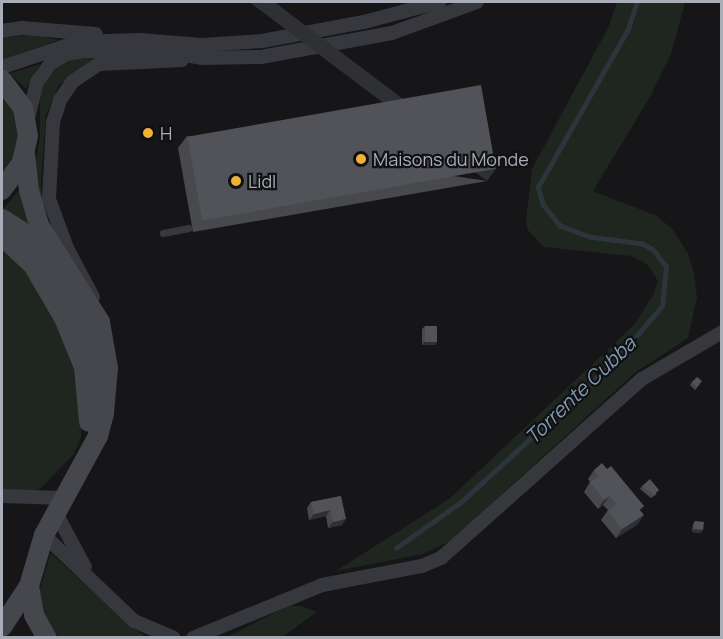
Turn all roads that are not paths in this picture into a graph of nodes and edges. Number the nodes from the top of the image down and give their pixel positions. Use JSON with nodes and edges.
{"nodes":[{"id":1,"x":439,"y":2,"type":"edge"},
{"id":2,"x":477,"y":2,"type":"edge"},
{"id":3,"x":2,"y":31,"type":"edge"},
{"id":4,"x":139,"y":40,"type":"junction"},
{"id":5,"x":202,"y":58,"type":"junction"},
{"id":6,"x":2,"y":67,"type":"edge"},
{"id":7,"x":2,"y":80,"type":"edge"},
{"id":8,"x":27,"y":126,"type":"junction"},
{"id":9,"x":25,"y":155,"type":"junction"},
{"id":10,"x":2,"y":190,"type":"edge"},
{"id":11,"x":2,"y":219,"type":"edge"},
{"id":12,"x":189,"y":228,"type":"dead end"},
{"id":13,"x":163,"y":233,"type":"dead end"},
{"id":14,"x":2,"y":236,"type":"edge"},
{"id":15,"x":100,"y":322,"type":"junction"},
{"id":16,"x":722,"y":332,"type":"edge"},
{"id":17,"x":89,"y":422,"type":"junction"},
{"id":18,"x":74,"y":476,"type":"junction"},
{"id":19,"x":2,"y":496,"type":"edge"},
{"id":20,"x":59,"y":505,"type":"junction"},
{"id":21,"x":41,"y":544,"type":"junction"},
{"id":22,"x":90,"y":577,"type":"junction"},
{"id":23,"x":29,"y":586,"type":"junction"},
{"id":24,"x":2,"y":628,"type":"edge"},
{"id":25,"x":46,"y":638,"type":"edge"},
{"id":26,"x":174,"y":638,"type":"edge"},
{"id":27,"x":194,"y":638,"type":"edge"}],
"edges":[{"from":1,"to":4,"type":"street"},
{"from":2,"to":5,"type":"street"},
{"from":3,"to":4,"type":"street"},
{"from":4,"to":6,"type":"street"},
{"from":5,"to":8,"type":"street"},
{"from":5,"to":15,"type":"street"},
{"from":7,"to":8,"type":"main road"},
{"from":8,"to":9,"type":"main road"},
{"from":9,"to":10,"type":"main road"},
{"from":9,"to":15,"type":"main road"},
{"from":11,"to":17,"type":"main road"},
{"from":12,"to":13,"type":"lane"},
{"from":14,"to":17,"type":"main road"},
{"from":15,"to":18,"type":"main road"},
{"from":16,"to":27,"type":"street"},
{"from":17,"to":18,"type":"main road"},
{"from":18,"to":20,"type":"main road"},
{"from":19,"to":20,"type":"street"},
{"from":20,"to":21,"type":"main road"},
{"from":20,"to":22,"type":"street"},
{"from":21,"to":22,"type":"street"},
{"from":21,"to":23,"type":"main road"},
{"from":22,"to":26,"type":"street"},
{"from":23,"to":24,"type":"main road"},
{"from":23,"to":25,"type":"main road"},
{"from":24,"to":25,"type":"main road"}]}
